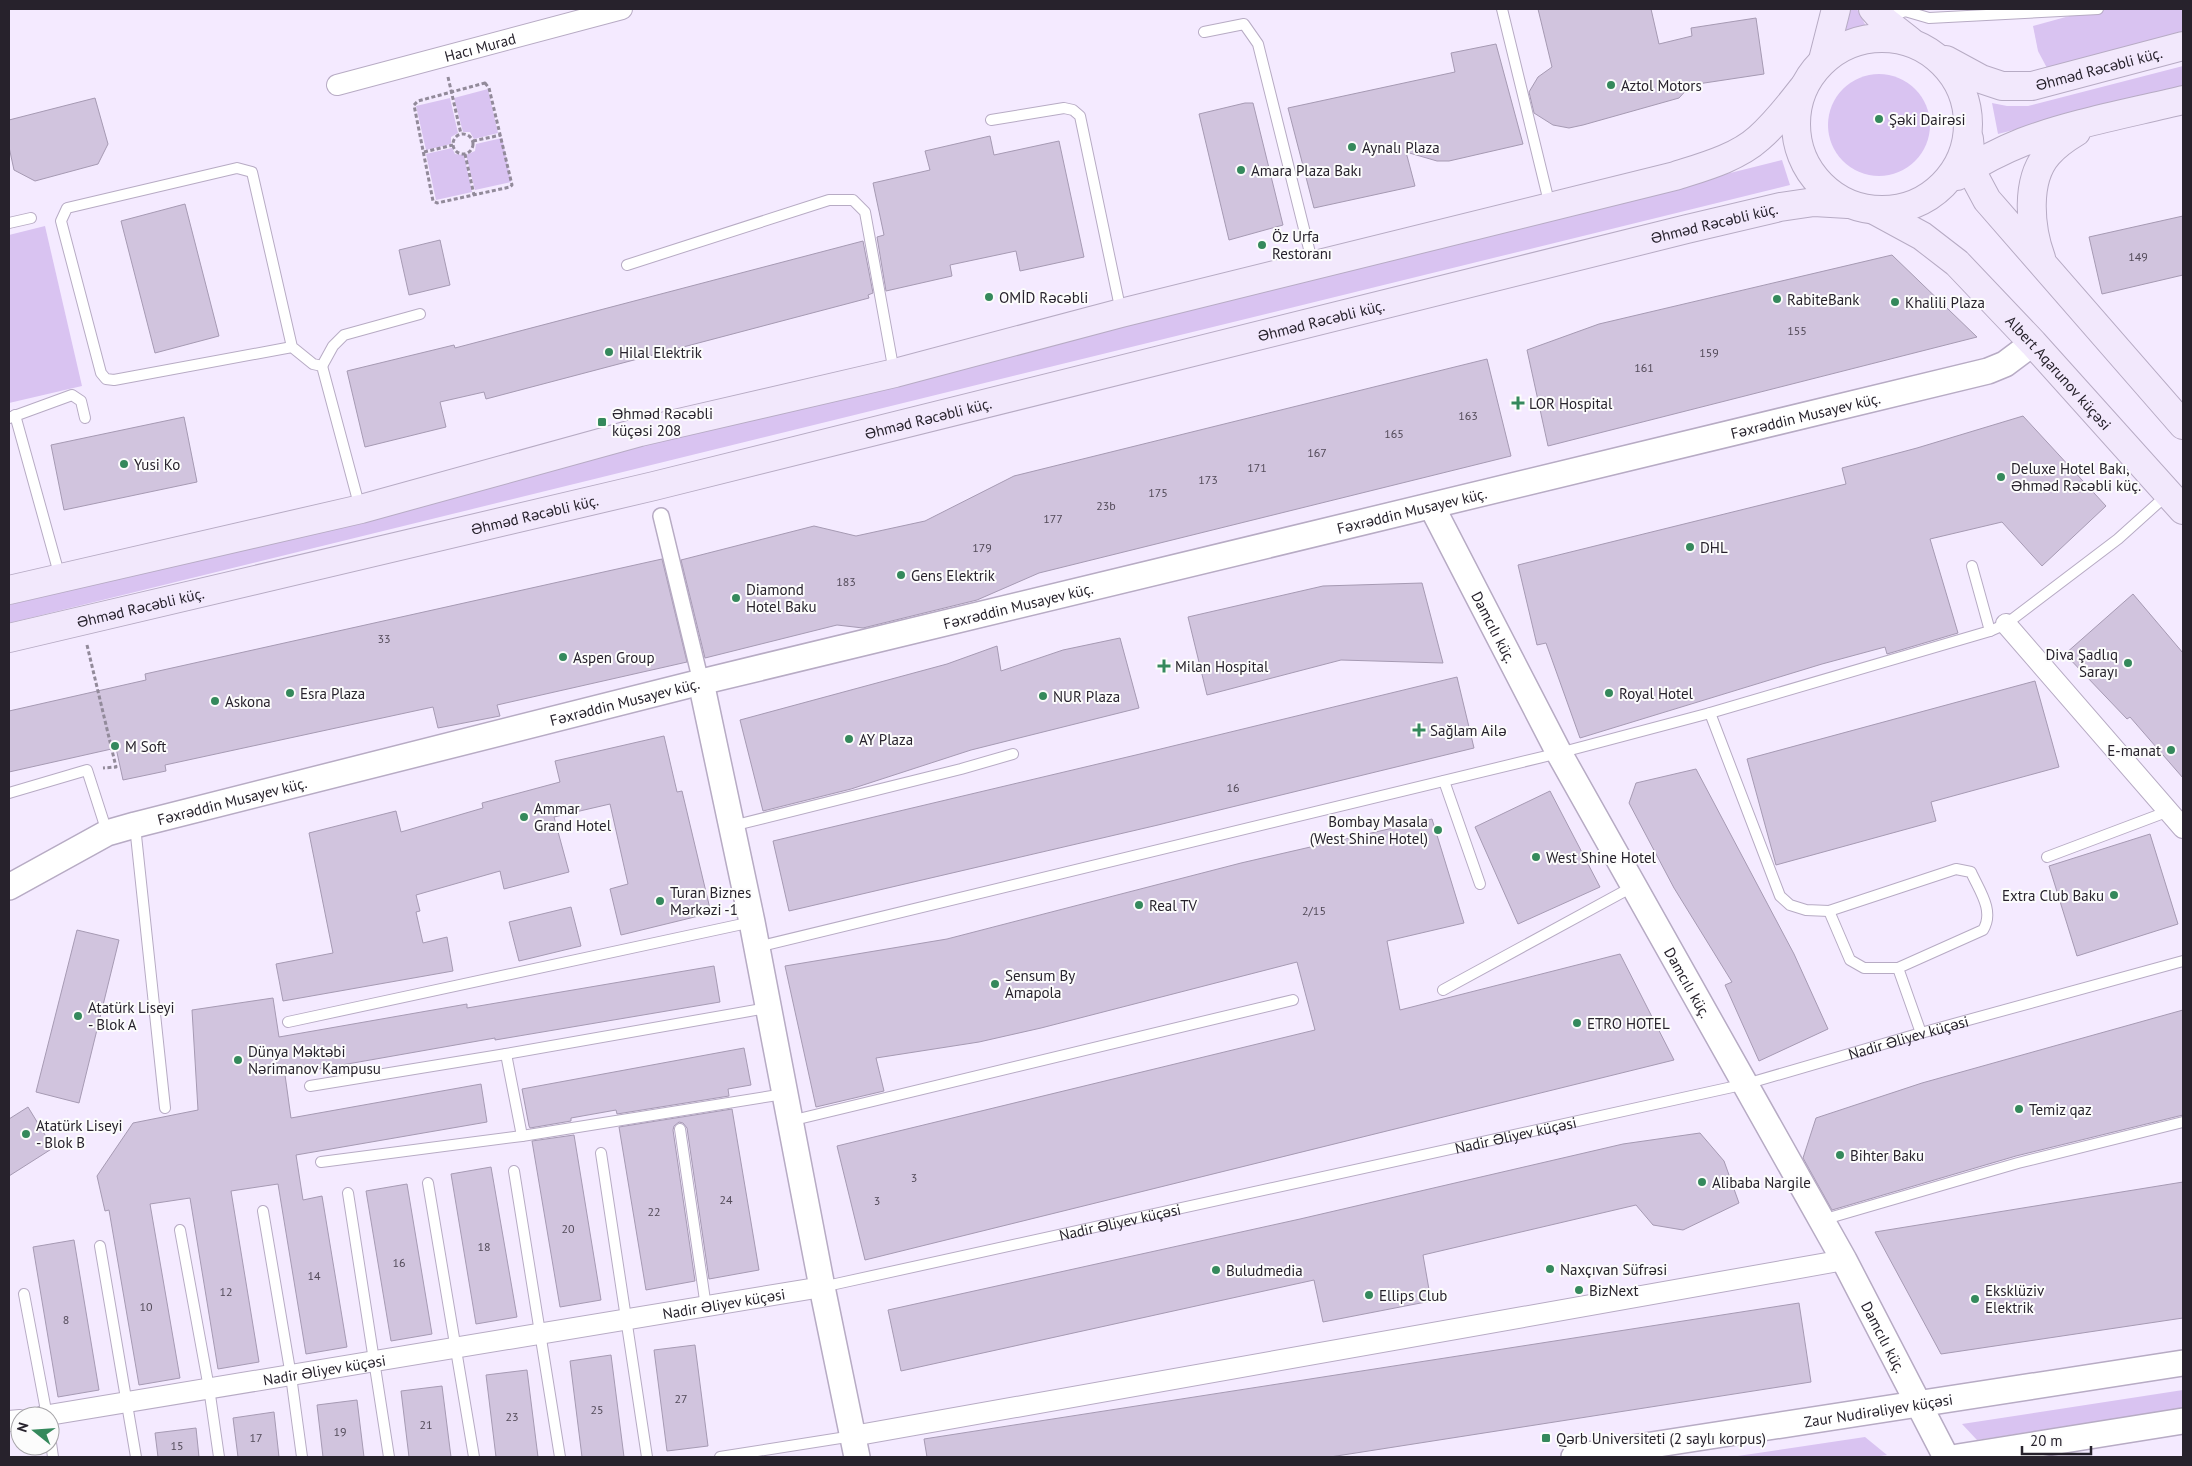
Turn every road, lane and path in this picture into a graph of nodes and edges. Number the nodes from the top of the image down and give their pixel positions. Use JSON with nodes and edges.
{"nodes":[{"id":1,"x":622,"y":9,"type":"edge"},
{"id":2,"x":1502,"y":9,"type":"edge"},
{"id":3,"x":1836,"y":9,"type":"edge"},
{"id":4,"x":2098,"y":9,"type":"edge"},
{"id":5,"x":1878,"y":14,"type":"edge"},
{"id":6,"x":1204,"y":32,"type":"dead end"},
{"id":7,"x":2183,"y":46,"type":"edge"},
{"id":8,"x":1921,"y":47,"type":"junction"},
{"id":9,"x":444,"y":56,"type":"junction"},
{"id":10,"x":1823,"y":60,"type":"junction"},
{"id":11,"x":337,"y":85,"type":"dead end"},
{"id":12,"x":1803,"y":88,"type":"junction"},
{"id":13,"x":450,"y":92,"type":"junction"},
{"id":14,"x":2183,"y":100,"type":"edge"},
{"id":15,"x":991,"y":120,"type":"dead end"},
{"id":16,"x":2090,"y":123,"type":"junction"},
{"id":17,"x":1968,"y":132,"type":"junction"},
{"id":18,"x":461,"y":134,"type":"junction"},
{"id":19,"x":501,"y":135,"type":"junction"},
{"id":20,"x":473,"y":142,"type":"junction"},
{"id":21,"x":453,"y":146,"type":"junction"},
{"id":22,"x":424,"y":152,"type":"junction"},
{"id":23,"x":465,"y":154,"type":"junction"},
{"id":24,"x":1970,"y":168,"type":"junction"},
{"id":25,"x":1945,"y":183,"type":"junction"},
{"id":26,"x":474,"y":195,"type":"junction"},
{"id":27,"x":1848,"y":204,"type":"junction"},
{"id":28,"x":1550,"y":206,"type":"junction"},
{"id":29,"x":1876,"y":211,"type":"junction"},
{"id":30,"x":31,"y":218,"type":"dead end"},
{"id":31,"x":9,"y":223,"type":"edge"},
{"id":32,"x":627,"y":265,"type":"dead end"},
{"id":33,"x":1313,"y":266,"type":"junction"},
{"id":34,"x":2044,"y":267,"type":"junction"},
{"id":35,"x":1121,"y":313,"type":"junction"},
{"id":36,"x":420,"y":314,"type":"dead end"},
{"id":37,"x":2033,"y":343,"type":"junction"},
{"id":38,"x":292,"y":347,"type":"junction"},
{"id":39,"x":322,"y":366,"type":"junction"},
{"id":40,"x":895,"y":373,"type":"junction"},
{"id":41,"x":12,"y":417,"type":"edge"},
{"id":42,"x":85,"y":418,"type":"dead end"},
{"id":43,"x":2183,"y":425,"type":"edge"},
{"id":44,"x":2176,"y":502,"type":"edge"},
{"id":45,"x":1432,"y":506,"type":"junction"},
{"id":46,"x":360,"y":509,"type":"junction"},
{"id":47,"x":662,"y":516,"type":"dead end"},
{"id":48,"x":1972,"y":566,"type":"dead end"},
{"id":49,"x":60,"y":578,"type":"junction"},
{"id":50,"x":9,"y":590,"type":"edge"},
{"id":51,"x":82,"y":620,"type":"junction"},
{"id":52,"x":1998,"y":627,"type":"junction"},
{"id":53,"x":9,"y":638,"type":"edge"},
{"id":54,"x":701,"y":682,"type":"junction"},
{"id":55,"x":1710,"y":712,"type":"junction"},
{"id":56,"x":1559,"y":753,"type":"junction"},
{"id":57,"x":1013,"y":754,"type":"dead end"},
{"id":58,"x":88,"y":770,"type":"junction"},
{"id":59,"x":1444,"y":781,"type":"junction"},
{"id":60,"x":9,"y":793,"type":"edge"},
{"id":61,"x":2169,"y":811,"type":"junction"},
{"id":62,"x":135,"y":826,"type":"junction"},
{"id":63,"x":732,"y":826,"type":"junction"},
{"id":64,"x":2183,"y":828,"type":"edge"},
{"id":65,"x":107,"y":833,"type":"junction"},
{"id":66,"x":2047,"y":857,"type":"dead end"},
{"id":67,"x":1480,"y":884,"type":"dead end"},
{"id":68,"x":1634,"y":886,"type":"junction"},
{"id":69,"x":9,"y":887,"type":"edge"},
{"id":70,"x":1829,"y":911,"type":"junction"},
{"id":71,"x":752,"y":922,"type":"junction"},
{"id":72,"x":756,"y":947,"type":"junction"},
{"id":73,"x":2183,"y":962,"type":"edge"},
{"id":74,"x":1898,"y":968,"type":"junction"},
{"id":75,"x":1443,"y":990,"type":"dead end"},
{"id":76,"x":1293,"y":1000,"type":"dead end"},
{"id":77,"x":767,"y":1008,"type":"junction"},
{"id":78,"x":288,"y":1022,"type":"dead end"},
{"id":79,"x":1921,"y":1033,"type":"junction"},
{"id":80,"x":506,"y":1054,"type":"junction"},
{"id":81,"x":1746,"y":1084,"type":"junction"},
{"id":82,"x":310,"y":1086,"type":"dead end"},
{"id":83,"x":784,"y":1094,"type":"junction"},
{"id":84,"x":165,"y":1108,"type":"dead end"},
{"id":85,"x":789,"y":1122,"type":"junction"},
{"id":86,"x":2183,"y":1122,"type":"edge"},
{"id":87,"x":680,"y":1129,"type":"dead end"},
{"id":88,"x":522,"y":1136,"type":"junction"},
{"id":89,"x":601,"y":1153,"type":"dead end"},
{"id":90,"x":322,"y":1162,"type":"dead end"},
{"id":91,"x":514,"y":1171,"type":"dead end"},
{"id":92,"x":428,"y":1183,"type":"dead end"},
{"id":93,"x":348,"y":1193,"type":"dead end"},
{"id":94,"x":263,"y":1211,"type":"dead end"},
{"id":95,"x":1822,"y":1220,"type":"junction"},
{"id":96,"x":180,"y":1230,"type":"dead end"},
{"id":97,"x":100,"y":1246,"type":"dead end"},
{"id":98,"x":1844,"y":1260,"type":"junction"},
{"id":99,"x":822,"y":1287,"type":"junction"},
{"id":100,"x":24,"y":1294,"type":"dead end"},
{"id":101,"x":706,"y":1307,"type":"junction"},
{"id":102,"x":626,"y":1320,"type":"junction"},
{"id":103,"x":539,"y":1336,"type":"junction"},
{"id":104,"x":457,"y":1346,"type":"junction"},
{"id":105,"x":374,"y":1362,"type":"junction"},
{"id":106,"x":2183,"y":1363,"type":"edge"},
{"id":107,"x":291,"y":1376,"type":"junction"},
{"id":108,"x":209,"y":1388,"type":"junction"},
{"id":109,"x":126,"y":1403,"type":"junction"},
{"id":110,"x":1919,"y":1403,"type":"junction"},
{"id":111,"x":45,"y":1406,"type":"edge"},
{"id":112,"x":60,"y":1414,"type":"edge"},
{"id":113,"x":2183,"y":1421,"type":"edge"},
{"id":114,"x":855,"y":1446,"type":"edge"},
{"id":115,"x":136,"y":1457,"type":"edge"},
{"id":116,"x":219,"y":1457,"type":"edge"},
{"id":117,"x":302,"y":1457,"type":"edge"},
{"id":118,"x":390,"y":1457,"type":"edge"},
{"id":119,"x":474,"y":1457,"type":"edge"},
{"id":120,"x":560,"y":1457,"type":"edge"},
{"id":121,"x":647,"y":1457,"type":"edge"},
{"id":122,"x":720,"y":1457,"type":"edge"},
{"id":123,"x":1574,"y":1457,"type":"edge"},
{"id":124,"x":1946,"y":1457,"type":"edge"},
{"id":125,"x":1958,"y":1457,"type":"edge"}],
"edges":[{"from":1,"to":9,"type":"street","name":"Hacı Murad"},
{"from":2,"to":28,"type":"lane"},
{"from":3,"to":10,"type":"main road"},
{"from":4,"to":5,"type":"lane"},
{"from":5,"to":8,"type":"main road"},
{"from":6,"to":33,"type":"lane"},
{"from":7,"to":8,"type":"main road","name":"Əhməd Rəcəbli küç."},
{"from":8,"to":10,"type":"main road"},
{"from":8,"to":17,"type":"main road"},
{"from":9,"to":11,"type":"street","name":"Hacı Murad"},
{"from":9,"to":13,"type":"path"},
{"from":10,"to":12,"type":"main road"},
{"from":12,"to":27,"type":"main road"},
{"from":12,"to":28,"type":"main road"},
{"from":13,"to":18,"type":"path"},
{"from":13,"to":19,"type":"path"},
{"from":13,"to":22,"type":"path"},
{"from":14,"to":16,"type":"main road"},
{"from":15,"to":35,"type":"lane"},
{"from":16,"to":24,"type":"main road"},
{"from":16,"to":34,"type":"main road"},
{"from":17,"to":24,"type":"main road"},
{"from":17,"to":25,"type":"main road"},
{"from":18,"to":20,"type":"path"},
{"from":18,"to":21,"type":"path"},
{"from":19,"to":20,"type":"path"},
{"from":19,"to":26,"type":"path"},
{"from":20,"to":23,"type":"path"},
{"from":21,"to":22,"type":"path"},
{"from":21,"to":23,"type":"path"},
{"from":22,"to":26,"type":"path"},
{"from":23,"to":26,"type":"path"},
{"from":24,"to":25,"type":"main road"},
{"from":24,"to":34,"type":"main road"},
{"from":25,"to":29,"type":"main road"},
{"from":27,"to":29,"type":"main road"},
{"from":27,"to":51,"type":"main road","name":"Əhməd Rəcəbli küç."},
{"from":28,"to":33,"type":"main road"},
{"from":29,"to":37,"type":"main road","name":"Albert Aqarunov küçəsi"},
{"from":30,"to":31,"type":"lane"},
{"from":32,"to":40,"type":"lane"},
{"from":33,"to":35,"type":"main road"},
{"from":34,"to":43,"type":"main road"},
{"from":35,"to":40,"type":"main road"},
{"from":36,"to":39,"type":"lane"},
{"from":37,"to":44,"type":"main road","name":"Albert Aqarunov küçəsi"},
{"from":37,"to":45,"type":"street","name":"Fəxrəddin Musayev küç."},
{"from":38,"to":38,"type":"lane"},
{"from":38,"to":39,"type":"lane"},
{"from":39,"to":46,"type":"lane"},
{"from":40,"to":46,"type":"main road"},
{"from":41,"to":42,"type":"lane"},
{"from":41,"to":49,"type":"lane"},
{"from":44,"to":52,"type":"lane"},
{"from":45,"to":54,"type":"street","name":"Fəxrəddin Musayev küç."},
{"from":45,"to":56,"type":"street","name":"Damcılı küç."},
{"from":46,"to":49,"type":"main road"},
{"from":47,"to":54,"type":"street"},
{"from":48,"to":52,"type":"lane"},
{"from":49,"to":50,"type":"main road"},
{"from":51,"to":53,"type":"main road","name":"Əhməd Rəcəbli küç."},
{"from":51,"to":58,"type":"path"},
{"from":52,"to":55,"type":"lane"},
{"from":52,"to":61,"type":"street"},
{"from":54,"to":62,"type":"street","name":"Fəxrəddin Musayev küç."},
{"from":54,"to":63,"type":"street"},
{"from":55,"to":56,"type":"lane"},
{"from":55,"to":70,"type":"lane"},
{"from":56,"to":59,"type":"lane"},
{"from":56,"to":68,"type":"street","name":"Damcılı küç."},
{"from":57,"to":63,"type":"lane"},
{"from":58,"to":60,"type":"lane"},
{"from":58,"to":65,"type":"lane"},
{"from":59,"to":67,"type":"lane"},
{"from":59,"to":72,"type":"lane"},
{"from":61,"to":64,"type":"street"},
{"from":61,"to":66,"type":"lane"},
{"from":62,"to":65,"type":"street","name":"Fəxrəddin Musayev küç."},
{"from":62,"to":84,"type":"lane"},
{"from":63,"to":71,"type":"street"},
{"from":65,"to":69,"type":"street","name":"Fəxrəddin Musayev küç."},
{"from":68,"to":75,"type":"lane"},
{"from":68,"to":81,"type":"street","name":"Damcılı küç."},
{"from":70,"to":74,"type":"lane"},
{"from":70,"to":74,"type":"lane"},
{"from":71,"to":72,"type":"street"},
{"from":71,"to":78,"type":"lane"},
{"from":72,"to":77,"type":"street"},
{"from":73,"to":79,"type":"lane","name":"Nadir Əliyev küçəsi"},
{"from":74,"to":79,"type":"lane"},
{"from":76,"to":85,"type":"lane"},
{"from":77,"to":80,"type":"lane"},
{"from":77,"to":83,"type":"street"},
{"from":79,"to":81,"type":"lane","name":"Nadir Əliyev küçəsi"},
{"from":80,"to":82,"type":"lane"},
{"from":80,"to":88,"type":"lane"},
{"from":81,"to":95,"type":"street","name":"Damcılı küç."},
{"from":81,"to":99,"type":"lane","name":"Nadir Əliyev küçəsi"},
{"from":83,"to":85,"type":"street"},
{"from":83,"to":88,"type":"lane"},
{"from":85,"to":99,"type":"street"},
{"from":86,"to":95,"type":"lane"},
{"from":87,"to":101,"type":"lane"},
{"from":88,"to":90,"type":"lane"},
{"from":89,"to":102,"type":"lane"},
{"from":91,"to":103,"type":"lane"},
{"from":92,"to":104,"type":"lane"},
{"from":93,"to":105,"type":"lane"},
{"from":94,"to":107,"type":"lane"},
{"from":95,"to":98,"type":"street","name":"Damcılı küç."},
{"from":96,"to":108,"type":"lane"},
{"from":97,"to":109,"type":"lane"},
{"from":98,"to":110,"type":"street","name":"Damcılı küç."},
{"from":98,"to":114,"type":"street"},
{"from":99,"to":101,"type":"street","name":"Nadir Əliyev küçəsi"},
{"from":99,"to":114,"type":"street"},
{"from":100,"to":111,"type":"lane"},
{"from":101,"to":102,"type":"street","name":"Nadir Əliyev küçəsi"},
{"from":102,"to":103,"type":"street","name":"Nadir Əliyev küçəsi"},
{"from":102,"to":121,"type":"lane"},
{"from":103,"to":104,"type":"street","name":"Nadir Əliyev küçəsi"},
{"from":103,"to":120,"type":"lane"},
{"from":104,"to":105,"type":"street","name":"Nadir Əliyev küçəsi"},
{"from":104,"to":119,"type":"lane"},
{"from":105,"to":107,"type":"street","name":"Nadir Əliyev küçəsi"},
{"from":105,"to":118,"type":"lane"},
{"from":106,"to":110,"type":"street","name":"Zaur Nudirəliyev küçəsi"},
{"from":107,"to":108,"type":"street","name":"Nadir Əliyev küçəsi"},
{"from":107,"to":117,"type":"lane"},
{"from":108,"to":109,"type":"street","name":"Nadir Əliyev küçəsi"},
{"from":108,"to":116,"type":"lane"},
{"from":109,"to":112,"type":"street","name":"Nadir Əliyev küçəsi"},
{"from":109,"to":115,"type":"lane"},
{"from":110,"to":123,"type":"street","name":"Zaur Nudirəliyev küçəsi"},
{"from":110,"to":124,"type":"street","name":"Damcılı küç."},
{"from":113,"to":125,"type":"street"},
{"from":114,"to":122,"type":"lane"}]}
